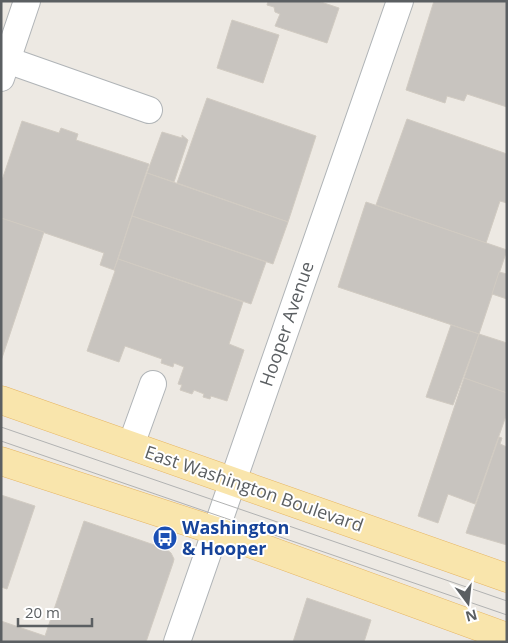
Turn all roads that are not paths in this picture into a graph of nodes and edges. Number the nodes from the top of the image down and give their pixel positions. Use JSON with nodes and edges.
{"nodes":[{"id":1,"x":27,"y":1,"type":"edge"},
{"id":2,"x":399,"y":3,"type":"edge"},
{"id":3,"x":4,"y":69,"type":"edge"},
{"id":4,"x":149,"y":110,"type":"dead end"},
{"id":5,"x":153,"y":384,"type":"dead end"},
{"id":6,"x":1,"y":400,"type":"edge"},
{"id":7,"x":131,"y":445,"type":"junction"},
{"id":8,"x":1,"y":461,"type":"edge"},
{"id":9,"x":232,"y":482,"type":"junction"},
{"id":10,"x":216,"y":531,"type":"junction"},
{"id":11,"x":507,"y":578,"type":"edge"},
{"id":12,"x":507,"y":637,"type":"edge"},
{"id":13,"x":177,"y":642,"type":"edge"}],
"edges":[{"from":1,"to":3,"type":"street"},
{"from":2,"to":9,"type":"street","name":"Hooper Avenue"},
{"from":3,"to":4,"type":"street"},
{"from":5,"to":7,"type":"street"},
{"from":6,"to":7,"type":"main road","name":"East Washington Boulevard"},
{"from":7,"to":9,"type":"main road","name":"East Washington Boulevard"},
{"from":8,"to":10,"type":"main road"},
{"from":9,"to":10,"type":"street","name":"Hooper Avenue"},
{"from":9,"to":11,"type":"main road","name":"East Washington Boulevard"},
{"from":10,"to":12,"type":"main road"},
{"from":10,"to":13,"type":"street","name":"Hooper Avenue"}]}
